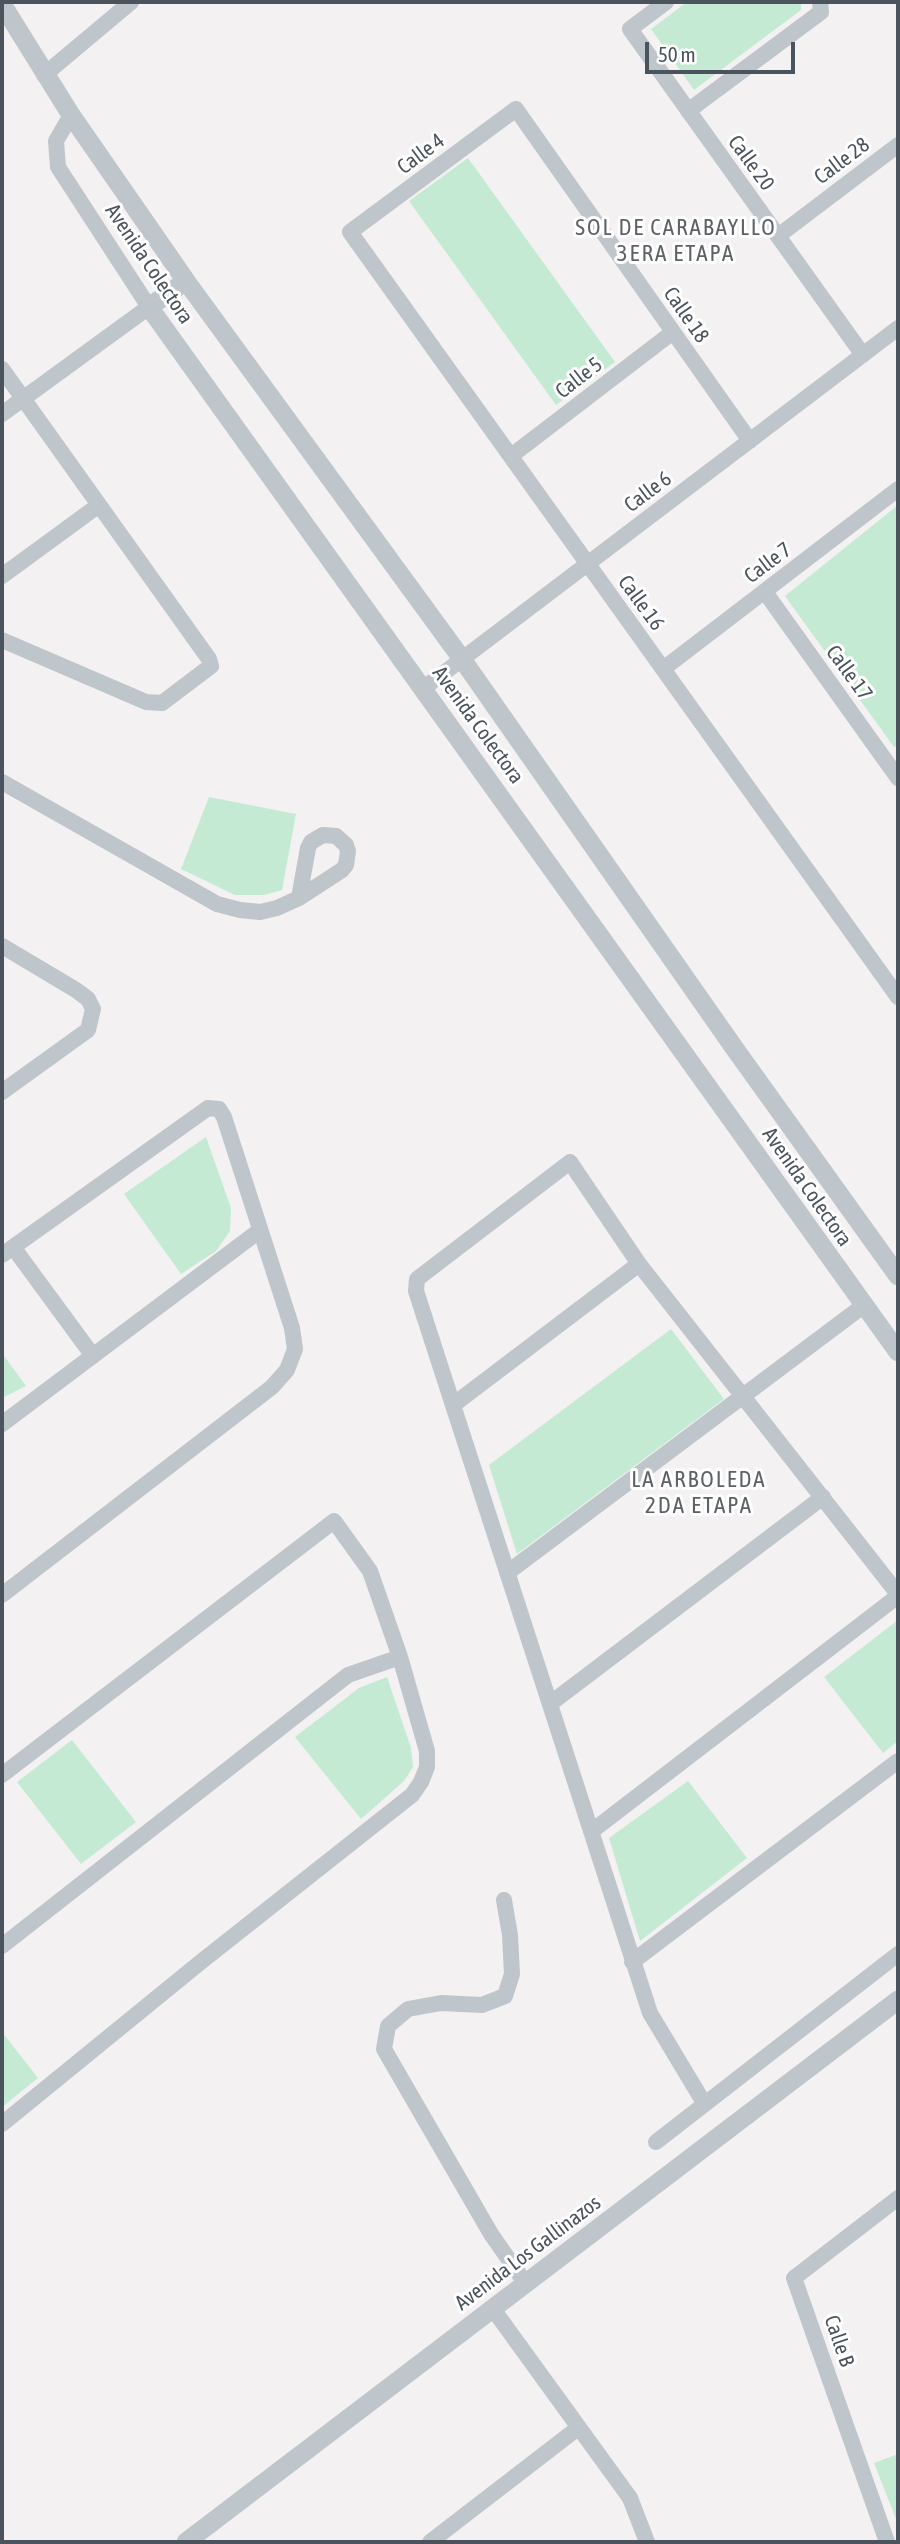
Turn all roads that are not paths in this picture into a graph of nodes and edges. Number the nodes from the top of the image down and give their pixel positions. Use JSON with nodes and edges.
{"nodes":[{"id":1,"x":131,"y":2,"type":"edge"},
{"id":2,"x":666,"y":2,"type":"edge"},
{"id":3,"x":2,"y":4,"type":"edge"},
{"id":4,"x":820,"y":7,"type":"edge"},
{"id":5,"x":44,"y":75,"type":"junction"},
{"id":6,"x":516,"y":109,"type":"joint"},
{"id":7,"x":688,"y":111,"type":"junction"},
{"id":8,"x":71,"y":115,"type":"junction"},
{"id":9,"x":898,"y":145,"type":"edge"},
{"id":10,"x":350,"y":232,"type":"joint"},
{"id":11,"x":778,"y":236,"type":"junction"},
{"id":12,"x":186,"y":281,"type":"junction"},
{"id":13,"x":149,"y":307,"type":"junction"},
{"id":14,"x":898,"y":328,"type":"edge"},
{"id":15,"x":673,"y":332,"type":"junction"},
{"id":16,"x":863,"y":355,"type":"junction"},
{"id":17,"x":2,"y":369,"type":"edge"},
{"id":18,"x":23,"y":398,"type":"junction"},
{"id":19,"x":2,"y":414,"type":"edge"},
{"id":20,"x":750,"y":441,"type":"junction"},
{"id":21,"x":511,"y":456,"type":"junction"},
{"id":22,"x":898,"y":489,"type":"edge"},
{"id":23,"x":99,"y":505,"type":"junction"},
{"id":24,"x":588,"y":564,"type":"junction"},
{"id":25,"x":2,"y":576,"type":"edge"},
{"id":26,"x":765,"y":592,"type":"junction"},
{"id":27,"x":2,"y":640,"type":"edge"},
{"id":28,"x":462,"y":660,"type":"junction"},
{"id":29,"x":663,"y":669,"type":"junction"},
{"id":30,"x":424,"y":688,"type":"junction"},
{"id":31,"x":898,"y":778,"type":"edge"},
{"id":32,"x":2,"y":782,"type":"edge"},
{"id":33,"x":299,"y":898,"type":"dead end"},
{"id":34,"x":2,"y":946,"type":"edge"},
{"id":35,"x":897,"y":994,"type":"edge"},
{"id":36,"x":2,"y":1092,"type":"edge"},
{"id":37,"x":260,"y":1231,"type":"junction"},
{"id":38,"x":7,"y":1251,"type":"edge"},
{"id":39,"x":639,"y":1264,"type":"junction"},
{"id":40,"x":898,"y":1276,"type":"edge"},
{"id":41,"x":863,"y":1306,"type":"junction"},
{"id":42,"x":898,"y":1352,"type":"edge"},
{"id":43,"x":93,"y":1356,"type":"junction"},
{"id":44,"x":744,"y":1395,"type":"junction"},
{"id":45,"x":453,"y":1405,"type":"junction"},
{"id":46,"x":2,"y":1424,"type":"edge"},
{"id":47,"x":823,"y":1497,"type":"junction"},
{"id":48,"x":507,"y":1573,"type":"junction"},
{"id":49,"x":2,"y":1595,"type":"edge"},
{"id":50,"x":898,"y":1595,"type":"edge"},
{"id":51,"x":400,"y":1657,"type":"junction"},
{"id":52,"x":551,"y":1703,"type":"junction"},
{"id":53,"x":898,"y":1762,"type":"edge"},
{"id":54,"x":2,"y":1775,"type":"edge"},
{"id":55,"x":592,"y":1832,"type":"junction"},
{"id":56,"x":504,"y":1900,"type":"dead end"},
{"id":57,"x":2,"y":1946,"type":"edge"},
{"id":58,"x":898,"y":1954,"type":"edge"},
{"id":59,"x":632,"y":1962,"type":"junction"},
{"id":60,"x":898,"y":2000,"type":"edge"},
{"id":61,"x":704,"y":2103,"type":"junction"},
{"id":62,"x":2,"y":2124,"type":"edge"},
{"id":63,"x":656,"y":2142,"type":"dead end"},
{"id":64,"x":898,"y":2198,"type":"edge"},
{"id":65,"x":526,"y":2284,"type":"junction"},
{"id":66,"x":493,"y":2309,"type":"junction"},
{"id":67,"x":578,"y":2428,"type":"junction"},
{"id":68,"x":186,"y":2542,"type":"edge"},
{"id":69,"x":430,"y":2542,"type":"edge"},
{"id":70,"x":647,"y":2542,"type":"edge"},
{"id":71,"x":887,"y":2542,"type":"edge"}],
"edges":[{"from":1,"to":5,"type":"street"},
{"from":2,"to":7,"type":"street","name":"Calle 20"},
{"from":3,"to":5,"type":"street","name":"Avenida Colectora"},
{"from":4,"to":7,"type":"street"},
{"from":5,"to":8,"type":"street","name":"Avenida Colectora"},
{"from":6,"to":10,"type":"street","name":"Calle 4"},
{"from":6,"to":15,"type":"street","name":"Calle 18"},
{"from":7,"to":11,"type":"street","name":"Calle 20"},
{"from":8,"to":12,"type":"street","name":"Avenida Colectora"},
{"from":8,"to":13,"type":"street","name":"Avenida Colectora"},
{"from":9,"to":11,"type":"street","name":"Calle 28"},
{"from":10,"to":21,"type":"street","name":"Calle 16"},
{"from":11,"to":16,"type":"street","name":"Calle 20"},
{"from":12,"to":13,"type":"street"},
{"from":12,"to":28,"type":"street","name":"Avenida Colectora"},
{"from":13,"to":18,"type":"street"},
{"from":13,"to":30,"type":"street","name":"Avenida Colectora"},
{"from":14,"to":16,"type":"street","name":"Calle 6"},
{"from":15,"to":20,"type":"street","name":"Calle 18"},
{"from":15,"to":21,"type":"street","name":"Calle 5"},
{"from":16,"to":20,"type":"street","name":"Calle 6"},
{"from":17,"to":18,"type":"street"},
{"from":18,"to":19,"type":"street"},
{"from":18,"to":23,"type":"street"},
{"from":20,"to":24,"type":"street","name":"Calle 6"},
{"from":21,"to":24,"type":"street","name":"Calle 16"},
{"from":22,"to":26,"type":"street","name":"Calle 7"},
{"from":23,"to":25,"type":"street"},
{"from":23,"to":27,"type":"street"},
{"from":24,"to":28,"type":"street","name":"Calle 6"},
{"from":24,"to":29,"type":"street","name":"Calle 16"},
{"from":26,"to":29,"type":"street","name":"Calle 7"},
{"from":26,"to":31,"type":"street","name":"Calle 17"},
{"from":28,"to":30,"type":"street","name":"Calle 6"},
{"from":28,"to":40,"type":"street","name":"Avenida Colectora"},
{"from":29,"to":35,"type":"street","name":"Calle 16"},
{"from":30,"to":41,"type":"street","name":"Avenida Colectora"},
{"from":32,"to":33,"type":"street"},
{"from":34,"to":36,"type":"street"},
{"from":37,"to":38,"type":"street"},
{"from":37,"to":43,"type":"street"},
{"from":37,"to":49,"type":"street"},
{"from":38,"to":43,"type":"street"},
{"from":39,"to":44,"type":"street"},
{"from":39,"to":45,"type":"street"},
{"from":39,"to":45,"type":"street"},
{"from":41,"to":42,"type":"street","name":"Avenida Colectora"},
{"from":41,"to":44,"type":"street"},
{"from":43,"to":46,"type":"street"},
{"from":44,"to":47,"type":"street"},
{"from":44,"to":48,"type":"street"},
{"from":45,"to":48,"type":"street"},
{"from":47,"to":50,"type":"street"},
{"from":47,"to":52,"type":"street"},
{"from":48,"to":52,"type":"street"},
{"from":50,"to":55,"type":"street"},
{"from":51,"to":54,"type":"street"},
{"from":51,"to":57,"type":"street"},
{"from":51,"to":62,"type":"street"},
{"from":52,"to":55,"type":"street"},
{"from":53,"to":59,"type":"street"},
{"from":55,"to":59,"type":"street"},
{"from":56,"to":65,"type":"street"},
{"from":58,"to":61,"type":"street"},
{"from":59,"to":61,"type":"street"},
{"from":60,"to":65,"type":"street","name":"Avenida Los Gallinazos"},
{"from":61,"to":63,"type":"street"},
{"from":64,"to":71,"type":"street","name":"Calle B"},
{"from":65,"to":66,"type":"street","name":"Avenida Los Gallinazos"},
{"from":66,"to":67,"type":"street"},
{"from":66,"to":68,"type":"street","name":"Avenida Los Gallinazos"},
{"from":67,"to":69,"type":"street"},
{"from":67,"to":70,"type":"street"}]}
